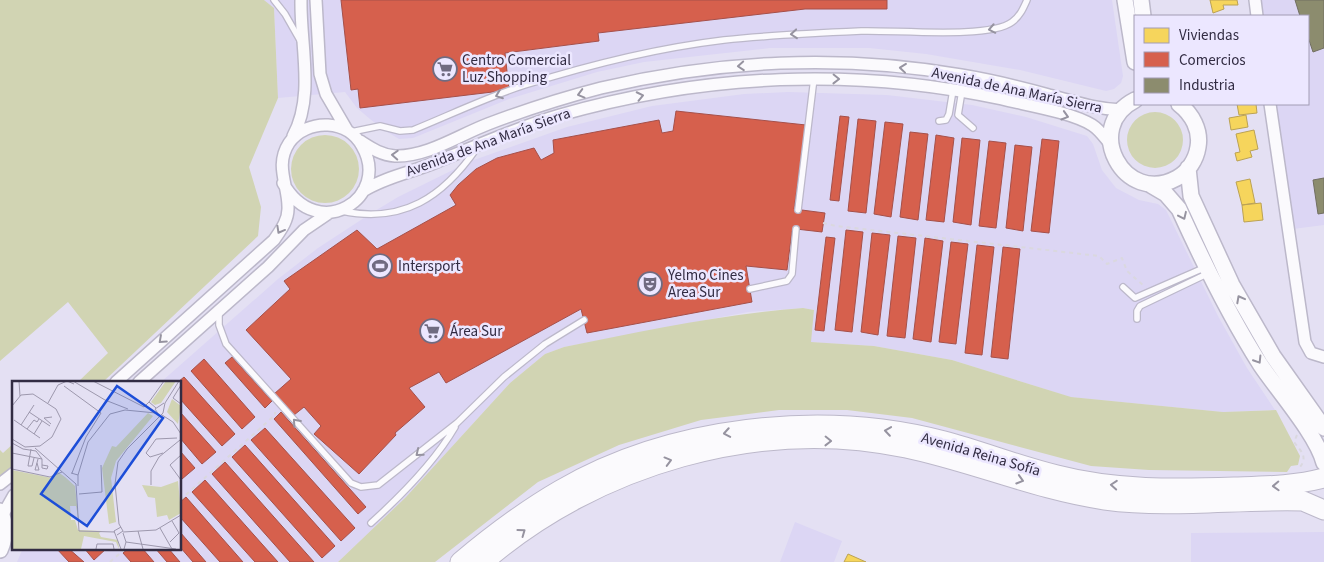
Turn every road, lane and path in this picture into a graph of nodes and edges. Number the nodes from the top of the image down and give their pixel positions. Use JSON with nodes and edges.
{"nodes":[{"id":1,"x":274,"y":0,"type":"edge"},
{"id":2,"x":301,"y":0,"type":"edge"},
{"id":3,"x":316,"y":0,"type":"edge"},
{"id":4,"x":1026,"y":0,"type":"edge"},
{"id":5,"x":1126,"y":0,"type":"edge"},
{"id":6,"x":1141,"y":0,"type":"edge"},
{"id":7,"x":1255,"y":0,"type":"edge"},
{"id":8,"x":1144,"y":15,"type":"edge"},
{"id":9,"x":1257,"y":15,"type":"edge"},
{"id":10,"x":302,"y":44,"type":"junction"},
{"id":11,"x":1134,"y":55,"type":"edge"},
{"id":12,"x":814,"y":78,"type":"junction"},
{"id":13,"x":957,"y":90,"type":"junction"},
{"id":14,"x":1131,"y":100,"type":"edge"},
{"id":15,"x":1180,"y":105,"type":"edge"},
{"id":16,"x":1270,"y":105,"type":"edge"},
{"id":17,"x":939,"y":121,"type":"dead end"},
{"id":18,"x":974,"y":128,"type":"dead end"},
{"id":19,"x":348,"y":131,"type":"junction"},
{"id":20,"x":360,"y":141,"type":"junction"},
{"id":21,"x":290,"y":142,"type":"junction"},
{"id":22,"x":480,"y":144,"type":"junction"},
{"id":23,"x":1111,"y":145,"type":"junction"},
{"id":24,"x":1188,"y":168,"type":"junction"},
{"id":25,"x":284,"y":183,"type":"junction"},
{"id":26,"x":1148,"y":184,"type":"junction"},
{"id":27,"x":363,"y":191,"type":"junction"},
{"id":28,"x":798,"y":210,"type":"dead end"},
{"id":29,"x":334,"y":212,"type":"junction"},
{"id":30,"x":823,"y":223,"type":"dead end"},
{"id":31,"x":796,"y":229,"type":"dead end"},
{"id":32,"x":1208,"y":270,"type":"junction"},
{"id":33,"x":1146,"y":286,"type":"dead end"},
{"id":34,"x":1123,"y":287,"type":"dead end"},
{"id":35,"x":750,"y":289,"type":"dead end"},
{"id":36,"x":219,"y":310,"type":"junction"},
{"id":37,"x":1137,"y":319,"type":"dead end"},
{"id":38,"x":584,"y":320,"type":"dead end"},
{"id":39,"x":1324,"y":357,"type":"edge"},
{"id":40,"x":117,"y":381,"type":"edge"},
{"id":41,"x":140,"y":381,"type":"edge"},
{"id":42,"x":281,"y":405,"type":"junction"},
{"id":43,"x":457,"y":423,"type":"junction"},
{"id":44,"x":1324,"y":428,"type":"edge"},
{"id":45,"x":1324,"y":463,"type":"edge"},
{"id":46,"x":12,"y":475,"type":"edge"},
{"id":47,"x":1324,"y":480,"type":"edge"},
{"id":48,"x":0,"y":484,"type":"edge"},
{"id":49,"x":12,"y":498,"type":"edge"},
{"id":50,"x":181,"y":499,"type":"edge"},
{"id":51,"x":1324,"y":500,"type":"edge"},
{"id":52,"x":1324,"y":510,"type":"edge"},
{"id":53,"x":1,"y":513,"type":"edge"},
{"id":54,"x":371,"y":523,"type":"dead end"},
{"id":55,"x":0,"y":550,"type":"edge"},
{"id":56,"x":124,"y":550,"type":"edge"},
{"id":57,"x":110,"y":562,"type":"edge"},
{"id":58,"x":460,"y":562,"type":"edge"},
{"id":59,"x":484,"y":562,"type":"edge"}],
"edges":[{"from":1,"to":10,"type":"lane"},
{"from":2,"to":10,"type":"street"},
{"from":3,"to":19,"type":"street"},
{"from":4,"to":19,"type":"lane","one_way":true},
{"from":5,"to":11,"type":"street"},
{"from":6,"to":8,"type":"street"},
{"from":7,"to":9,"type":"street"},
{"from":10,"to":21,"type":"street"},
{"from":12,"to":13,"type":"street","name":"Avenida de Ana María Sierra","one_way":true},
{"from":22,"to":12,"type":"street","name":"Avenida de Ana María Sierra","one_way":true},
{"from":12,"to":28,"type":"lane"},
{"from":13,"to":17,"type":"lane"},
{"from":13,"to":18,"type":"lane"},
{"from":13,"to":23,"type":"street","name":"Avenida de Ana María Sierra","one_way":true},
{"from":14,"to":20,"type":"street","name":"Avenida de Ana María Sierra","one_way":true},
{"from":14,"to":23,"type":"street"},
{"from":15,"to":24,"type":"street"},
{"from":16,"to":39,"type":"street"},
{"from":19,"to":20,"type":"street","name":"Avenida de Ana María Sierra"},
{"from":19,"to":21,"type":"street"},
{"from":20,"to":27,"type":"street","name":"Avenida de Ana María Sierra"},
{"from":21,"to":25,"type":"street"},
{"from":22,"to":27,"type":"street","name":"Avenida de Ana María Sierra"},
{"from":22,"to":29,"type":"lane"},
{"from":23,"to":26,"type":"street"},
{"from":24,"to":26,"type":"street"},
{"from":44,"to":24,"type":"street","one_way":true},
{"from":25,"to":29,"type":"street"},
{"from":25,"to":40,"type":"street","one_way":true},
{"from":26,"to":32,"type":"street","one_way":true},
{"from":27,"to":29,"type":"street","name":"Avenida de Ana María Sierra"},
{"from":29,"to":36,"type":"street","name":"Avenida de Ana María Sierra"},
{"from":30,"to":33,"type":"path"},
{"from":31,"to":35,"type":"lane"},
{"from":32,"to":34,"type":"lane"},
{"from":32,"to":37,"type":"lane"},
{"from":32,"to":45,"type":"street","one_way":true},
{"from":36,"to":41,"type":"street","name":"Avenida de Ana María Sierra"},
{"from":36,"to":42,"type":"lane"},
{"from":38,"to":43,"type":"lane"},
{"from":43,"to":42,"type":"lane","one_way":true},
{"from":42,"to":50,"type":"path"},
{"from":43,"to":54,"type":"lane"},
{"from":46,"to":48,"type":"street"},
{"from":47,"to":51,"type":"main road","name":"Avenida Reina Sofía"},
{"from":47,"to":58,"type":"main road","name":"Avenida Reina Sofía","one_way":true},
{"from":49,"to":53,"type":"street"},
{"from":59,"to":52,"type":"main road","name":"Avenida Reina Sofía","one_way":true},
{"from":53,"to":55,"type":"street"},
{"from":56,"to":57,"type":"path"}]}
